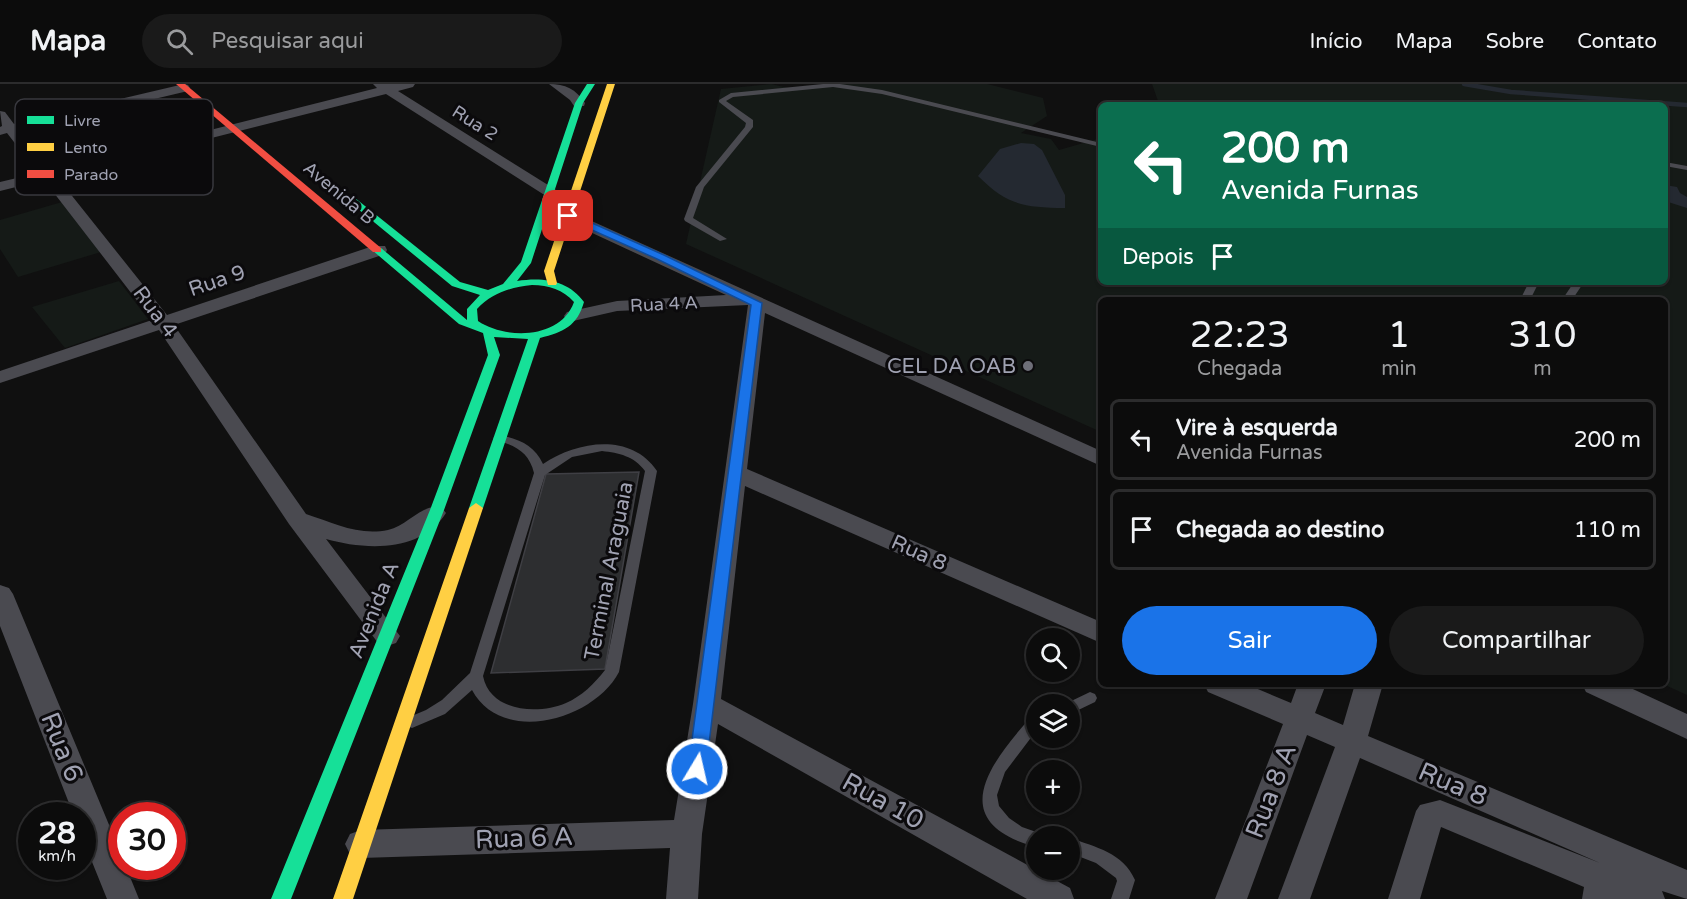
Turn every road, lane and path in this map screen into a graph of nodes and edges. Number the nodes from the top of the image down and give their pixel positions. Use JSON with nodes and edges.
{"nodes":[{"id":1,"x":409,"y":84,"type":"edge"},
{"id":2,"x":555,"y":84,"type":"edge"},
{"id":3,"x":591,"y":84,"type":"edge"},
{"id":4,"x":611,"y":84,"type":"edge"},
{"id":5,"x":182,"y":86,"type":"edge"},
{"id":6,"x":383,"y":87,"type":"edge"},
{"id":7,"x":128,"y":99,"type":"edge"},
{"id":8,"x":198,"y":99,"type":"edge"},
{"id":9,"x":579,"y":103,"type":"junction"},
{"id":10,"x":238,"y":110,"type":"dead end"},
{"id":11,"x":213,"y":111,"type":"edge"},
{"id":12,"x":0,"y":115,"type":"edge"},
{"id":13,"x":254,"y":123,"type":"junction"},
{"id":14,"x":234,"y":128,"type":"junction"},
{"id":15,"x":5,"y":129,"type":"edge"},
{"id":16,"x":213,"y":133,"type":"edge"},
{"id":17,"x":272,"y":137,"type":"dead end"},
{"id":18,"x":1098,"y":144,"type":"edge"},
{"id":19,"x":1668,"y":165,"type":"edge"},
{"id":20,"x":1687,"y":168,"type":"edge"},
{"id":21,"x":15,"y":183,"type":"edge"},
{"id":22,"x":0,"y":187,"type":"edge"},
{"id":23,"x":551,"y":193,"type":"junction"},
{"id":24,"x":64,"y":195,"type":"edge"},
{"id":25,"x":345,"y":195,"type":"dead end"},
{"id":26,"x":568,"y":216,"type":"junction"},
{"id":27,"x":723,"y":239,"type":"dead end"},
{"id":28,"x":379,"y":250,"type":"junction"},
{"id":29,"x":552,"y":283,"type":"junction"},
{"id":30,"x":507,"y":286,"type":"junction"},
{"id":31,"x":488,"y":294,"type":"junction"},
{"id":32,"x":751,"y":301,"type":"junction"},
{"id":33,"x":576,"y":308,"type":"junction"},
{"id":34,"x":164,"y":323,"type":"junction"},
{"id":35,"x":482,"y":331,"type":"junction"},
{"id":36,"x":535,"y":335,"type":"junction"},
{"id":37,"x":0,"y":377,"type":"edge"},
{"id":38,"x":499,"y":438,"type":"junction"},
{"id":39,"x":1098,"y":458,"type":"edge"},
{"id":40,"x":736,"y":472,"type":"junction"},
{"id":41,"x":540,"y":473,"type":"junction"},
{"id":42,"x":437,"y":510,"type":"junction"},
{"id":43,"x":297,"y":518,"type":"junction"},
{"id":44,"x":0,"y":594,"type":"edge"},
{"id":45,"x":1098,"y":632,"type":"edge"},
{"id":46,"x":387,"y":636,"type":"junction"},
{"id":47,"x":476,"y":676,"type":"junction"},
{"id":48,"x":1225,"y":687,"type":"edge"},
{"id":49,"x":1311,"y":687,"type":"edge"},
{"id":50,"x":1369,"y":687,"type":"edge"},
{"id":51,"x":1602,"y":687,"type":"edge"},
{"id":52,"x":1090,"y":698,"type":"dead end"},
{"id":53,"x":1080,"y":703,"type":"edge"},
{"id":54,"x":707,"y":704,"type":"junction"},
{"id":55,"x":1299,"y":720,"type":"junction"},
{"id":56,"x":402,"y":725,"type":"junction"},
{"id":57,"x":1687,"y":727,"type":"edge"},
{"id":58,"x":1026,"y":733,"type":"edge"},
{"id":59,"x":1352,"y":741,"type":"junction"},
{"id":60,"x":687,"y":834,"type":"junction"},
{"id":61,"x":1026,"y":835,"type":"edge"},
{"id":62,"x":362,"y":844,"type":"junction"},
{"id":63,"x":1080,"y":849,"type":"edge"},
{"id":64,"x":1687,"y":886,"type":"edge"},
{"id":65,"x":1599,"y":889,"type":"edge"},
{"id":66,"x":280,"y":897,"type":"edge"},
{"id":67,"x":123,"y":899,"type":"edge"},
{"id":68,"x":343,"y":899,"type":"edge"},
{"id":69,"x":682,"y":899,"type":"edge"},
{"id":70,"x":1058,"y":899,"type":"edge"},
{"id":71,"x":1120,"y":899,"type":"edge"},
{"id":72,"x":1231,"y":899,"type":"edge"},
{"id":73,"x":1294,"y":899,"type":"edge"},
{"id":74,"x":1404,"y":899,"type":"edge"},
{"id":75,"x":1649,"y":899,"type":"edge"}],
"edges":[{"from":1,"to":6,"type":"street"},
{"from":2,"to":9,"type":"street"},
{"from":3,"to":9,"type":"main road"},
{"from":4,"to":26,"type":"main road"},
{"from":5,"to":7,"type":"street"},
{"from":5,"to":8,"type":"main road","name":"Avenida B"},
{"from":6,"to":13,"type":"street"},
{"from":6,"to":23,"type":"street","name":"Rua 2"},
{"from":9,"to":23,"type":"main road"},
{"from":10,"to":13,"type":"main road"},
{"from":11,"to":14,"type":"main road","name":"Avenida B"},
{"from":12,"to":15,"type":"street","name":"Rua 4"},
{"from":13,"to":14,"type":"street"},
{"from":13,"to":17,"type":"main road"},
{"from":14,"to":16,"type":"street"},
{"from":14,"to":28,"type":"main road","name":"Avenida B"},
{"from":18,"to":27,"type":"lane"},
{"from":19,"to":20,"type":"lane"},
{"from":21,"to":22,"type":"street"},
{"from":23,"to":26,"type":"street"},
{"from":23,"to":30,"type":"main road"},
{"from":24,"to":34,"type":"street","name":"Rua 4"},
{"from":25,"to":31,"type":"main road","name":"Avenida B"},
{"from":26,"to":29,"type":"main road"},
{"from":26,"to":32,"type":"street"},
{"from":28,"to":34,"type":"street","name":"Rua 9"},
{"from":28,"to":35,"type":"main road","name":"Avenida B"},
{"from":29,"to":30,"type":"main road"},
{"from":29,"to":33,"type":"main road"},
{"from":30,"to":31,"type":"main road"},
{"from":31,"to":35,"type":"main road","name":"Avenida A"},
{"from":32,"to":33,"type":"street","name":"Rua 4 A"},
{"from":32,"to":39,"type":"street"},
{"from":32,"to":40,"type":"street"},
{"from":33,"to":36,"type":"main road"},
{"from":34,"to":37,"type":"street","name":"Rua 9"},
{"from":34,"to":43,"type":"street","name":"Rua 4"},
{"from":35,"to":36,"type":"main road"},
{"from":35,"to":42,"type":"main road","name":"Avenida A"},
{"from":36,"to":38,"type":"main road"},
{"from":38,"to":41,"type":"lane"},
{"from":38,"to":56,"type":"main road"},
{"from":40,"to":45,"type":"street","name":"Rua 8"},
{"from":40,"to":54,"type":"street"},
{"from":41,"to":47,"type":"lane"},
{"from":41,"to":47,"type":"lane","name":"Terminal Araguaia"},
{"from":42,"to":43,"type":"street","name":"Rua 4"},
{"from":42,"to":46,"type":"main road","name":"Avenida A"},
{"from":43,"to":46,"type":"street","name":"Rua 4"},
{"from":44,"to":67,"type":"street","name":"Rua 6"},
{"from":46,"to":66,"type":"main road","name":"Avenida A"},
{"from":47,"to":56,"type":"lane"},
{"from":48,"to":55,"type":"street","name":"Rua 8"},
{"from":49,"to":55,"type":"street","name":"Rua 8 A"},
{"from":50,"to":59,"type":"street"},
{"from":51,"to":57,"type":"street"},
{"from":52,"to":53,"type":"lane"},
{"from":54,"to":60,"type":"street"},
{"from":54,"to":70,"type":"street","name":"Rua 10"},
{"from":55,"to":59,"type":"street","name":"Rua 8"},
{"from":55,"to":72,"type":"street","name":"Rua 8 A"},
{"from":56,"to":62,"type":"main road"},
{"from":58,"to":61,"type":"lane"},
{"from":59,"to":64,"type":"street","name":"Rua 8"},
{"from":59,"to":73,"type":"street"},
{"from":60,"to":62,"type":"street","name":"Rua 6 A"},
{"from":60,"to":69,"type":"street"},
{"from":62,"to":68,"type":"main road"},
{"from":63,"to":71,"type":"lane"},
{"from":65,"to":74,"type":"street"},
{"from":65,"to":75,"type":"street"}]}
